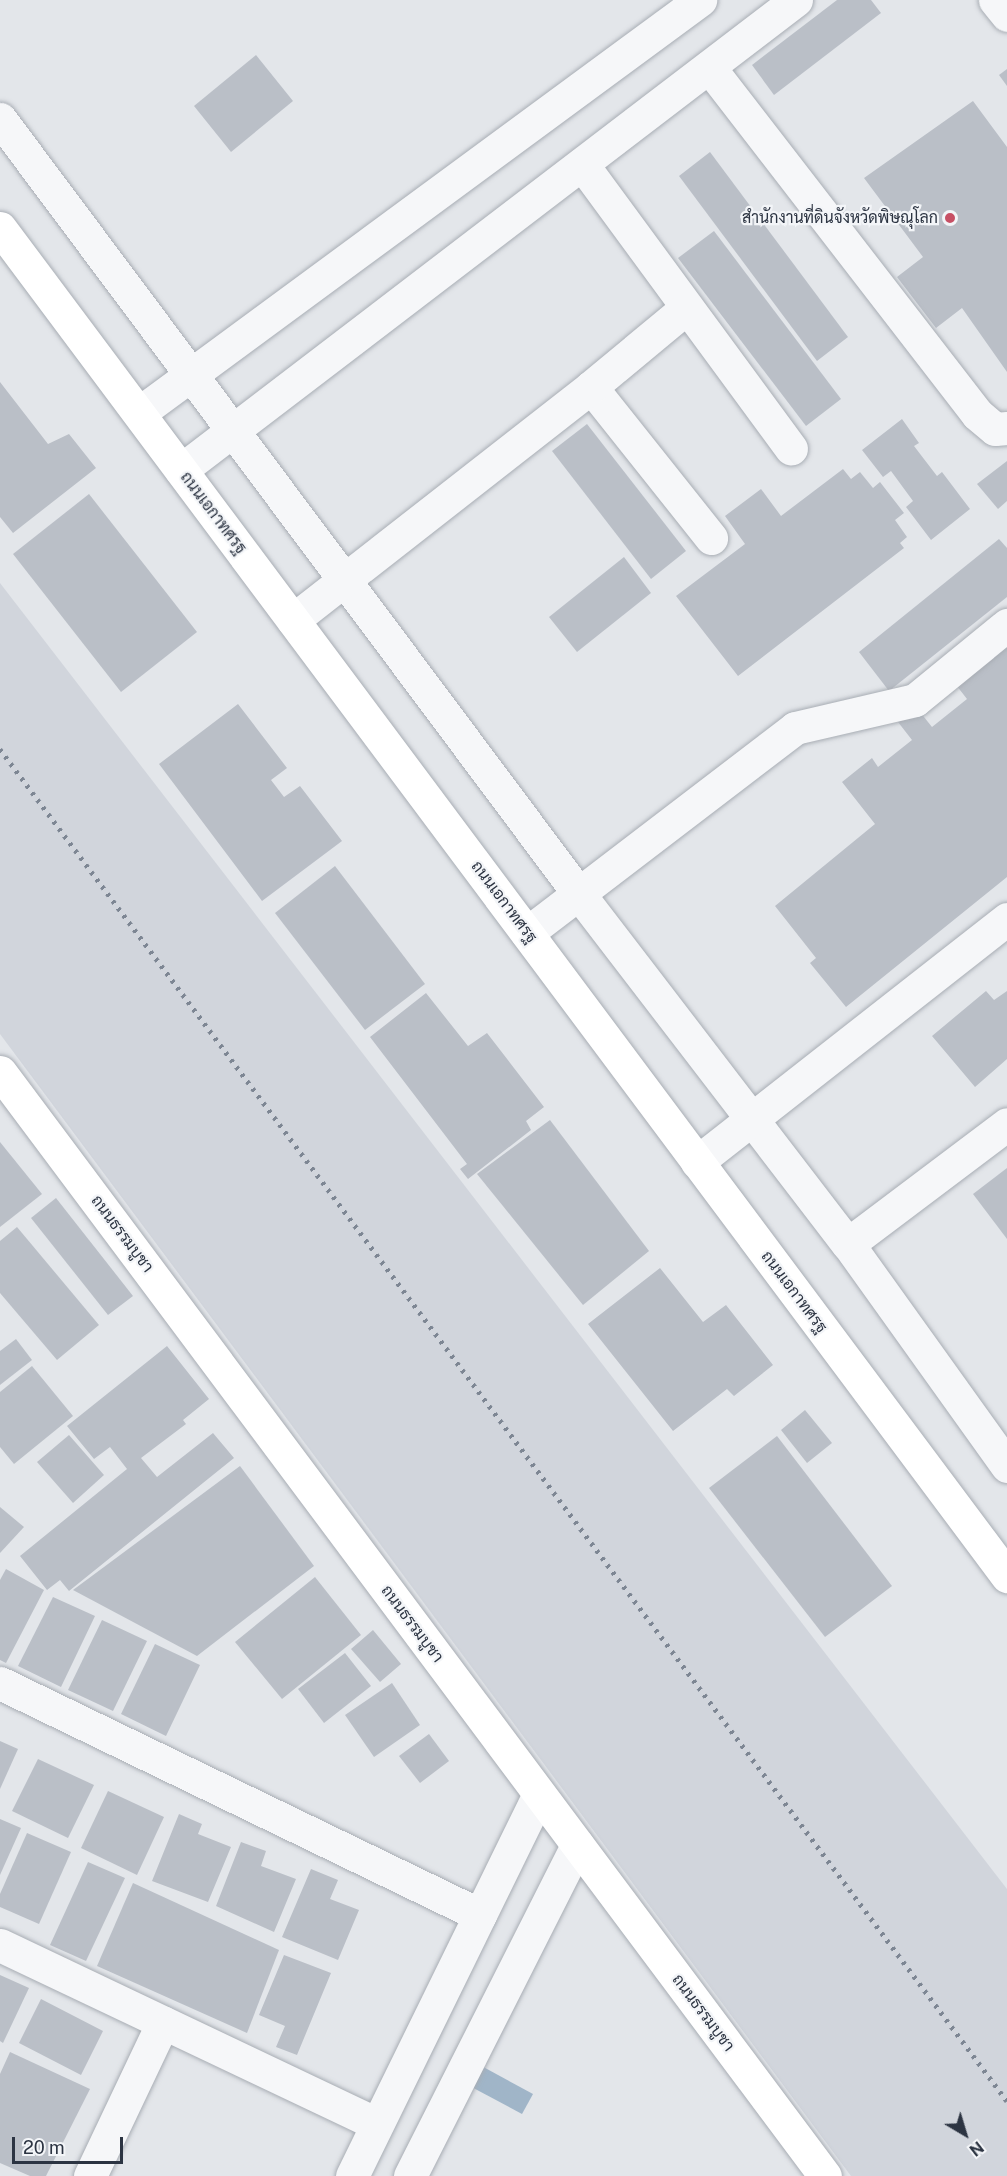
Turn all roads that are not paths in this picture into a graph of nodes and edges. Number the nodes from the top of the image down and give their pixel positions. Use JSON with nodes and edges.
{"nodes":[{"id":1,"x":700,"y":0,"type":"edge"},
{"id":2,"x":796,"y":0,"type":"edge"},
{"id":3,"x":995,"y":0,"type":"edge"},
{"id":4,"x":1007,"y":15,"type":"edge"},
{"id":5,"x":709,"y":67,"type":"junction"},
{"id":6,"x":0,"y":119,"type":"edge"},
{"id":7,"x":582,"y":164,"type":"junction"},
{"id":8,"x":0,"y":228,"type":"edge"},
{"id":9,"x":685,"y":309,"type":"junction"},
{"id":10,"x":190,"y":375,"type":"junction"},
{"id":11,"x":591,"y":387,"type":"junction"},
{"id":12,"x":139,"y":413,"type":"junction"},
{"id":13,"x":1007,"y":428,"type":"edge"},
{"id":14,"x":232,"y":431,"type":"junction"},
{"id":15,"x":791,"y":448,"type":"dead end"},
{"id":16,"x":181,"y":470,"type":"junction"},
{"id":17,"x":711,"y":538,"type":"dead end"},
{"id":18,"x":343,"y":582,"type":"junction"},
{"id":19,"x":293,"y":620,"type":"junction"},
{"id":20,"x":1007,"y":625,"type":"edge"},
{"id":21,"x":579,"y":894,"type":"junction"},
{"id":22,"x":1007,"y":920,"type":"edge"},
{"id":23,"x":527,"y":933,"type":"junction"},
{"id":24,"x":0,"y":1072,"type":"edge"},
{"id":25,"x":752,"y":1118,"type":"junction"},
{"id":26,"x":1007,"y":1124,"type":"edge"},
{"id":27,"x":697,"y":1162,"type":"junction"},
{"id":28,"x":848,"y":1244,"type":"junction"},
{"id":29,"x":1007,"y":1466,"type":"edge"},
{"id":30,"x":1007,"y":1576,"type":"edge"},
{"id":31,"x":0,"y":1683,"type":"edge"},
{"id":32,"x":539,"y":1794,"type":"junction"},
{"id":33,"x":578,"y":1845,"type":"junction"},
{"id":34,"x":480,"y":1915,"type":"junction"},
{"id":35,"x":0,"y":1945,"type":"edge"},
{"id":36,"x":163,"y":2022,"type":"junction"},
{"id":37,"x":377,"y":2124,"type":"junction"},
{"id":38,"x":90,"y":2176,"type":"edge"},
{"id":39,"x":352,"y":2176,"type":"edge"},
{"id":40,"x":410,"y":2176,"type":"edge"},
{"id":41,"x":825,"y":2176,"type":"edge"}],
"edges":[{"from":1,"to":10,"type":"street"},
{"from":2,"to":5,"type":"street"},
{"from":3,"to":4,"type":"street"},
{"from":5,"to":7,"type":"street"},
{"from":5,"to":13,"type":"street"},
{"from":6,"to":10,"type":"street"},
{"from":7,"to":9,"type":"street"},
{"from":7,"to":14,"type":"street"},
{"from":8,"to":12,"type":"main road","name":"ถนนเอกาทศรฐ"},
{"from":9,"to":11,"type":"street"},
{"from":9,"to":15,"type":"street"},
{"from":10,"to":12,"type":"street"},
{"from":10,"to":14,"type":"street"},
{"from":11,"to":17,"type":"street"},
{"from":11,"to":18,"type":"street"},
{"from":12,"to":16,"type":"main road","name":"ถนนเอกาทศรฐ"},
{"from":14,"to":16,"type":"street"},
{"from":14,"to":18,"type":"street"},
{"from":16,"to":19,"type":"main road","name":"ถนนเอกาทศรฐ"},
{"from":18,"to":19,"type":"street"},
{"from":18,"to":21,"type":"street"},
{"from":19,"to":23,"type":"main road","name":"ถนนเอกาทศรฐ"},
{"from":20,"to":21,"type":"street"},
{"from":21,"to":23,"type":"street"},
{"from":21,"to":25,"type":"street"},
{"from":22,"to":25,"type":"street"},
{"from":23,"to":27,"type":"main road","name":"ถนนเอกาทศรฐ"},
{"from":24,"to":32,"type":"main road","name":"ถนนธรรมบูชา"},
{"from":25,"to":27,"type":"street"},
{"from":25,"to":28,"type":"street"},
{"from":26,"to":28,"type":"street"},
{"from":27,"to":30,"type":"main road","name":"ถนนเอกาทศรฐ"},
{"from":28,"to":29,"type":"street"},
{"from":31,"to":34,"type":"street"},
{"from":32,"to":33,"type":"main road","name":"ถนนธรรมบูชา"},
{"from":32,"to":34,"type":"street"},
{"from":33,"to":40,"type":"street"},
{"from":33,"to":41,"type":"main road","name":"ถนนธรรมบูชา"},
{"from":34,"to":37,"type":"street"},
{"from":35,"to":36,"type":"street"},
{"from":36,"to":37,"type":"street"},
{"from":36,"to":38,"type":"street"},
{"from":37,"to":39,"type":"street"}]}
